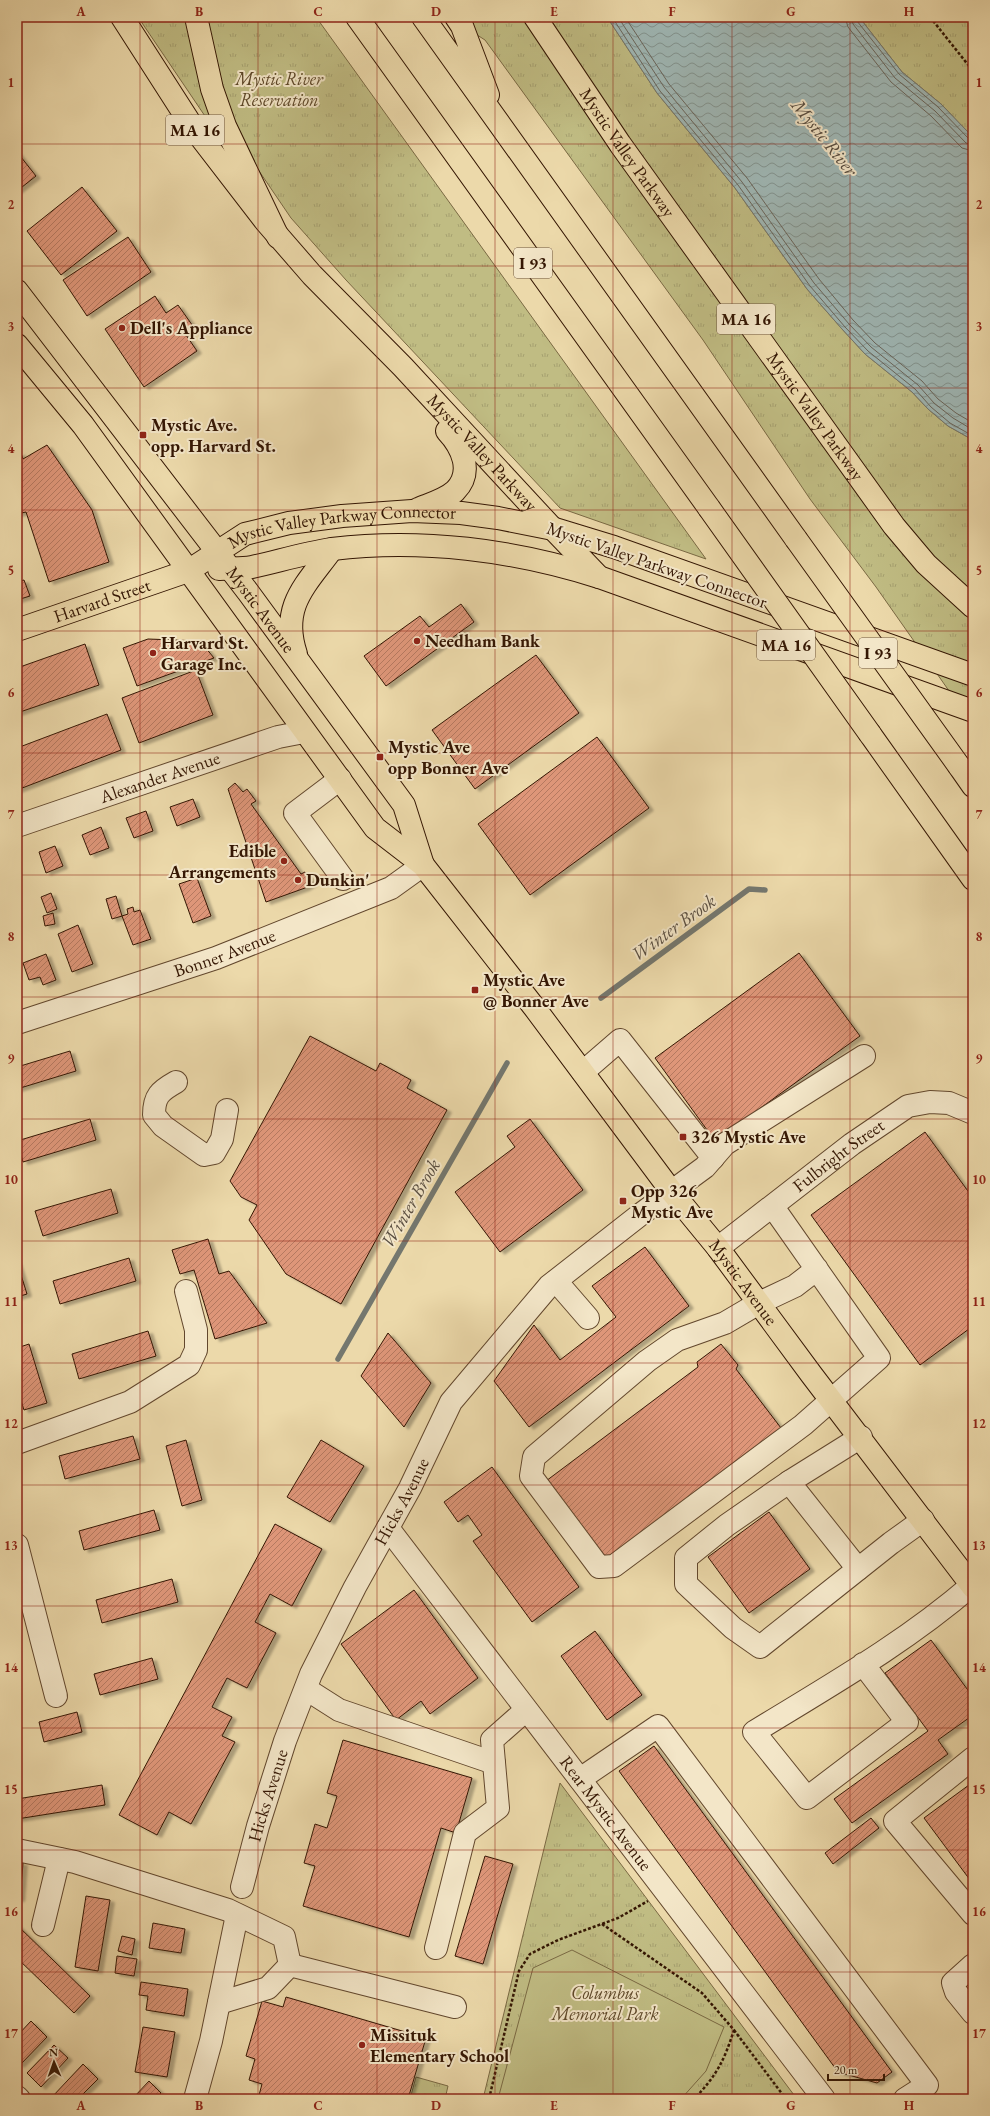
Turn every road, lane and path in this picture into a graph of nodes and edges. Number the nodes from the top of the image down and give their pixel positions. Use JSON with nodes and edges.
{"nodes":[{"id":1,"x":122,"y":17,"type":"edge"},
{"id":2,"x":196,"y":17,"type":"edge"},
{"id":3,"x":357,"y":17,"type":"edge"},
{"id":4,"x":423,"y":17,"type":"edge"},
{"id":5,"x":456,"y":17,"type":"edge"},
{"id":6,"x":536,"y":17,"type":"edge"},
{"id":7,"x":930,"y":17,"type":"edge"},
{"id":8,"x":973,"y":71,"type":"edge"},
{"id":9,"x":498,"y":122,"type":"junction"},
{"id":10,"x":278,"y":237,"type":"junction"},
{"id":11,"x":17,"y":291,"type":"edge"},
{"id":12,"x":17,"y":345,"type":"edge"},
{"id":13,"x":403,"y":367,"type":"junction"},
{"id":14,"x":412,"y":511,"type":"junction"},
{"id":15,"x":553,"y":529,"type":"junction"},
{"id":16,"x":332,"y":549,"type":"junction"},
{"id":17,"x":223,"y":560,"type":"junction"},
{"id":18,"x":188,"y":571,"type":"junction"},
{"id":19,"x":599,"y":577,"type":"junction"},
{"id":20,"x":973,"y":607,"type":"edge"},
{"id":21,"x":17,"y":630,"type":"edge"},
{"id":22,"x":299,"y":662,"type":"junction"},
{"id":23,"x":973,"y":675,"type":"edge"},
{"id":24,"x":973,"y":711,"type":"edge"},
{"id":25,"x":304,"y":732,"type":"junction"},
{"id":26,"x":340,"y":779,"type":"junction"},
{"id":27,"x":973,"y":786,"type":"edge"},
{"id":28,"x":17,"y":826,"type":"edge"},
{"id":29,"x":424,"y":865,"type":"junction"},
{"id":30,"x":343,"y":879,"type":"dead end"},
{"id":31,"x":973,"y":879,"type":"edge"},
{"id":32,"x":17,"y":1023,"type":"edge"},
{"id":33,"x":864,"y":1056,"type":"dead end"},
{"id":34,"x":583,"y":1072,"type":"junction"},
{"id":35,"x":176,"y":1082,"type":"dead end"},
{"id":36,"x":228,"y":1110,"type":"dead end"},
{"id":37,"x":973,"y":1113,"type":"edge"},
{"id":38,"x":713,"y":1158,"type":"junction"},
{"id":39,"x":672,"y":1192,"type":"junction"},
{"id":40,"x":773,"y":1207,"type":"junction"},
{"id":41,"x":718,"y":1248,"type":"junction"},
{"id":42,"x":817,"y":1269,"type":"junction"},
{"id":43,"x":556,"y":1281,"type":"junction"},
{"id":44,"x":186,"y":1290,"type":"dead end"},
{"id":45,"x":759,"y":1303,"type":"junction"},
{"id":46,"x":588,"y":1318,"type":"dead end"},
{"id":47,"x":832,"y":1401,"type":"junction"},
{"id":48,"x":860,"y":1437,"type":"junction"},
{"id":49,"x":17,"y":1443,"type":"edge"},
{"id":50,"x":789,"y":1482,"type":"junction"},
{"id":51,"x":923,"y":1520,"type":"junction"},
{"id":52,"x":388,"y":1528,"type":"junction"},
{"id":53,"x":17,"y":1545,"type":"edge"},
{"id":54,"x":858,"y":1569,"type":"junction"},
{"id":55,"x":972,"y":1586,"type":"edge"},
{"id":56,"x":863,"y":1664,"type":"junction"},
{"id":57,"x":306,"y":1689,"type":"junction"},
{"id":58,"x":56,"y":1696,"type":"dead end"},
{"id":59,"x":526,"y":1710,"type":"junction"},
{"id":60,"x":973,"y":1758,"type":"edge"},
{"id":61,"x":494,"y":1763,"type":"junction"},
{"id":62,"x":580,"y":1779,"type":"junction"},
{"id":63,"x":17,"y":1850,"type":"edge"},
{"id":64,"x":59,"y":1859,"type":"junction"},
{"id":65,"x":242,"y":1887,"type":"dead end"},
{"id":66,"x":665,"y":1890,"type":"junction"},
{"id":67,"x":973,"y":1914,"type":"edge"},
{"id":68,"x":237,"y":1915,"type":"junction"},
{"id":69,"x":602,"y":1924,"type":"junction"},
{"id":70,"x":43,"y":1925,"type":"dead end"},
{"id":71,"x":436,"y":1948,"type":"dead end"},
{"id":72,"x":973,"y":1964,"type":"edge"},
{"id":73,"x":290,"y":1965,"type":"junction"},
{"id":74,"x":219,"y":2003,"type":"junction"},
{"id":75,"x":455,"y":2007,"type":"dead end"},
{"id":76,"x":973,"y":2013,"type":"edge"},
{"id":77,"x":734,"y":2030,"type":"junction"},
{"id":78,"x":933,"y":2092,"type":"edge"},
{"id":79,"x":195,"y":2099,"type":"edge"},
{"id":80,"x":490,"y":2099,"type":"edge"},
{"id":81,"x":694,"y":2099,"type":"edge"},
{"id":82,"x":786,"y":2099,"type":"edge"},
{"id":83,"x":824,"y":2099,"type":"edge"},
{"id":84,"x":905,"y":2099,"type":"edge"}],
"edges":[{"from":1,"to":10,"type":"main road","name":"Mystic Valley Parkway","number":"MA 16"},
{"from":2,"to":10,"type":"main road"},
{"from":3,"to":31,"type":"main road","number":"I 93","bridge":true},
{"from":4,"to":9,"type":"main road","number":"I 93"},
{"from":5,"to":9,"type":"main road"},
{"from":6,"to":20,"type":"main road","name":"Mystic Valley Parkway","number":"MA 16"},
{"from":7,"to":8,"type":"path"},
{"from":9,"to":27,"type":"main road","number":"I 93","bridge":true},
{"from":10,"to":13,"type":"main road","name":"Mystic Valley Parkway","number":"MA 16"},
{"from":11,"to":17,"type":"main road","name":"Mystic Avenue"},
{"from":12,"to":18,"type":"main road","name":"Mystic Avenue"},
{"from":13,"to":14,"type":"main road"},
{"from":13,"to":15,"type":"main road","name":"Mystic Valley Parkway","number":"MA 16"},
{"from":14,"to":15,"type":"main road","name":"Mystic Valley Parkway Connector"},
{"from":14,"to":17,"type":"main road","name":"Mystic Valley Parkway Connector"},
{"from":15,"to":19,"type":"main road","name":"Mystic Valley Parkway","number":"MA 16"},
{"from":15,"to":23,"type":"main road","name":"Mystic Valley Parkway Connector"},
{"from":16,"to":17,"type":"main road","name":"Mystic Valley Parkway Connector"},
{"from":16,"to":19,"type":"main road","name":"Mystic Valley Parkway Connector"},
{"from":16,"to":22,"type":"main road"},
{"from":17,"to":18,"type":"main road","name":"Harvard Street"},
{"from":17,"to":22,"type":"main road","name":"Mystic Avenue"},
{"from":18,"to":21,"type":"main road","name":"Harvard Street"},
{"from":18,"to":25,"type":"main road","name":"Mystic Avenue"},
{"from":19,"to":24,"type":"main road","name":"Mystic Valley Parkway","number":"MA 16"},
{"from":22,"to":29,"type":"main road","name":"Mystic Avenue"},
{"from":25,"to":26,"type":"main road","name":"Mystic Avenue"},
{"from":25,"to":28,"type":"street","name":"Alexander Avenue"},
{"from":26,"to":29,"type":"main road","name":"Mystic Avenue"},
{"from":26,"to":30,"type":"street"},
{"from":29,"to":32,"type":"street","name":"Bonner Avenue"},
{"from":29,"to":34,"type":"main road","name":"Mystic Avenue"},
{"from":33,"to":38,"type":"street","name":"Hicks Avenue"},
{"from":34,"to":38,"type":"street"},
{"from":34,"to":39,"type":"main road","name":"Mystic Avenue"},
{"from":35,"to":36,"type":"street"},
{"from":37,"to":40,"type":"street","name":"Fulbright Street"},
{"from":38,"to":39,"type":"street","name":"Hicks Avenue"},
{"from":39,"to":41,"type":"main road","name":"Mystic Avenue"},
{"from":39,"to":43,"type":"street","name":"Hicks Avenue"},
{"from":40,"to":41,"type":"street","name":"Fulbright Street"},
{"from":40,"to":42,"type":"street"},
{"from":41,"to":45,"type":"main road","name":"Mystic Avenue"},
{"from":42,"to":45,"type":"street"},
{"from":42,"to":47,"type":"street"},
{"from":43,"to":46,"type":"street"},
{"from":43,"to":52,"type":"street","name":"Hicks Avenue"},
{"from":44,"to":49,"type":"street"},
{"from":45,"to":47,"type":"main road","name":"Mystic Avenue"},
{"from":45,"to":47,"type":"street"},
{"from":47,"to":48,"type":"main road","name":"Mystic Avenue"},
{"from":48,"to":50,"type":"street"},
{"from":48,"to":51,"type":"main road","name":"Mystic Avenue"},
{"from":50,"to":54,"type":"street"},
{"from":50,"to":54,"type":"street"},
{"from":51,"to":54,"type":"street"},
{"from":51,"to":55,"type":"main road","name":"Mystic Avenue"},
{"from":52,"to":57,"type":"street","name":"Hicks Avenue"},
{"from":52,"to":59,"type":"street","name":"Rear Mystic Avenue"},
{"from":53,"to":58,"type":"street"},
{"from":55,"to":56,"type":"street"},
{"from":56,"to":56,"type":"street"},
{"from":57,"to":61,"type":"street"},
{"from":57,"to":65,"type":"street","name":"Hicks Avenue"},
{"from":59,"to":61,"type":"street"},
{"from":59,"to":62,"type":"street","name":"Rear Mystic Avenue"},
{"from":60,"to":67,"type":"street"},
{"from":61,"to":71,"type":"street"},
{"from":62,"to":66,"type":"street","name":"Rear Mystic Avenue"},
{"from":62,"to":78,"type":"street"},
{"from":63,"to":64,"type":"street"},
{"from":64,"to":68,"type":"street"},
{"from":64,"to":70,"type":"street"},
{"from":66,"to":69,"type":"path"},
{"from":66,"to":83,"type":"street","name":"Rear Mystic Avenue"},
{"from":68,"to":73,"type":"street"},
{"from":68,"to":74,"type":"street"},
{"from":69,"to":77,"type":"path"},
{"from":69,"to":80,"type":"path"},
{"from":72,"to":76,"type":"street"},
{"from":73,"to":74,"type":"street"},
{"from":73,"to":75,"type":"street"},
{"from":74,"to":79,"type":"street"},
{"from":77,"to":81,"type":"path"},
{"from":77,"to":82,"type":"path"},
{"from":78,"to":84,"type":"street"}]}
